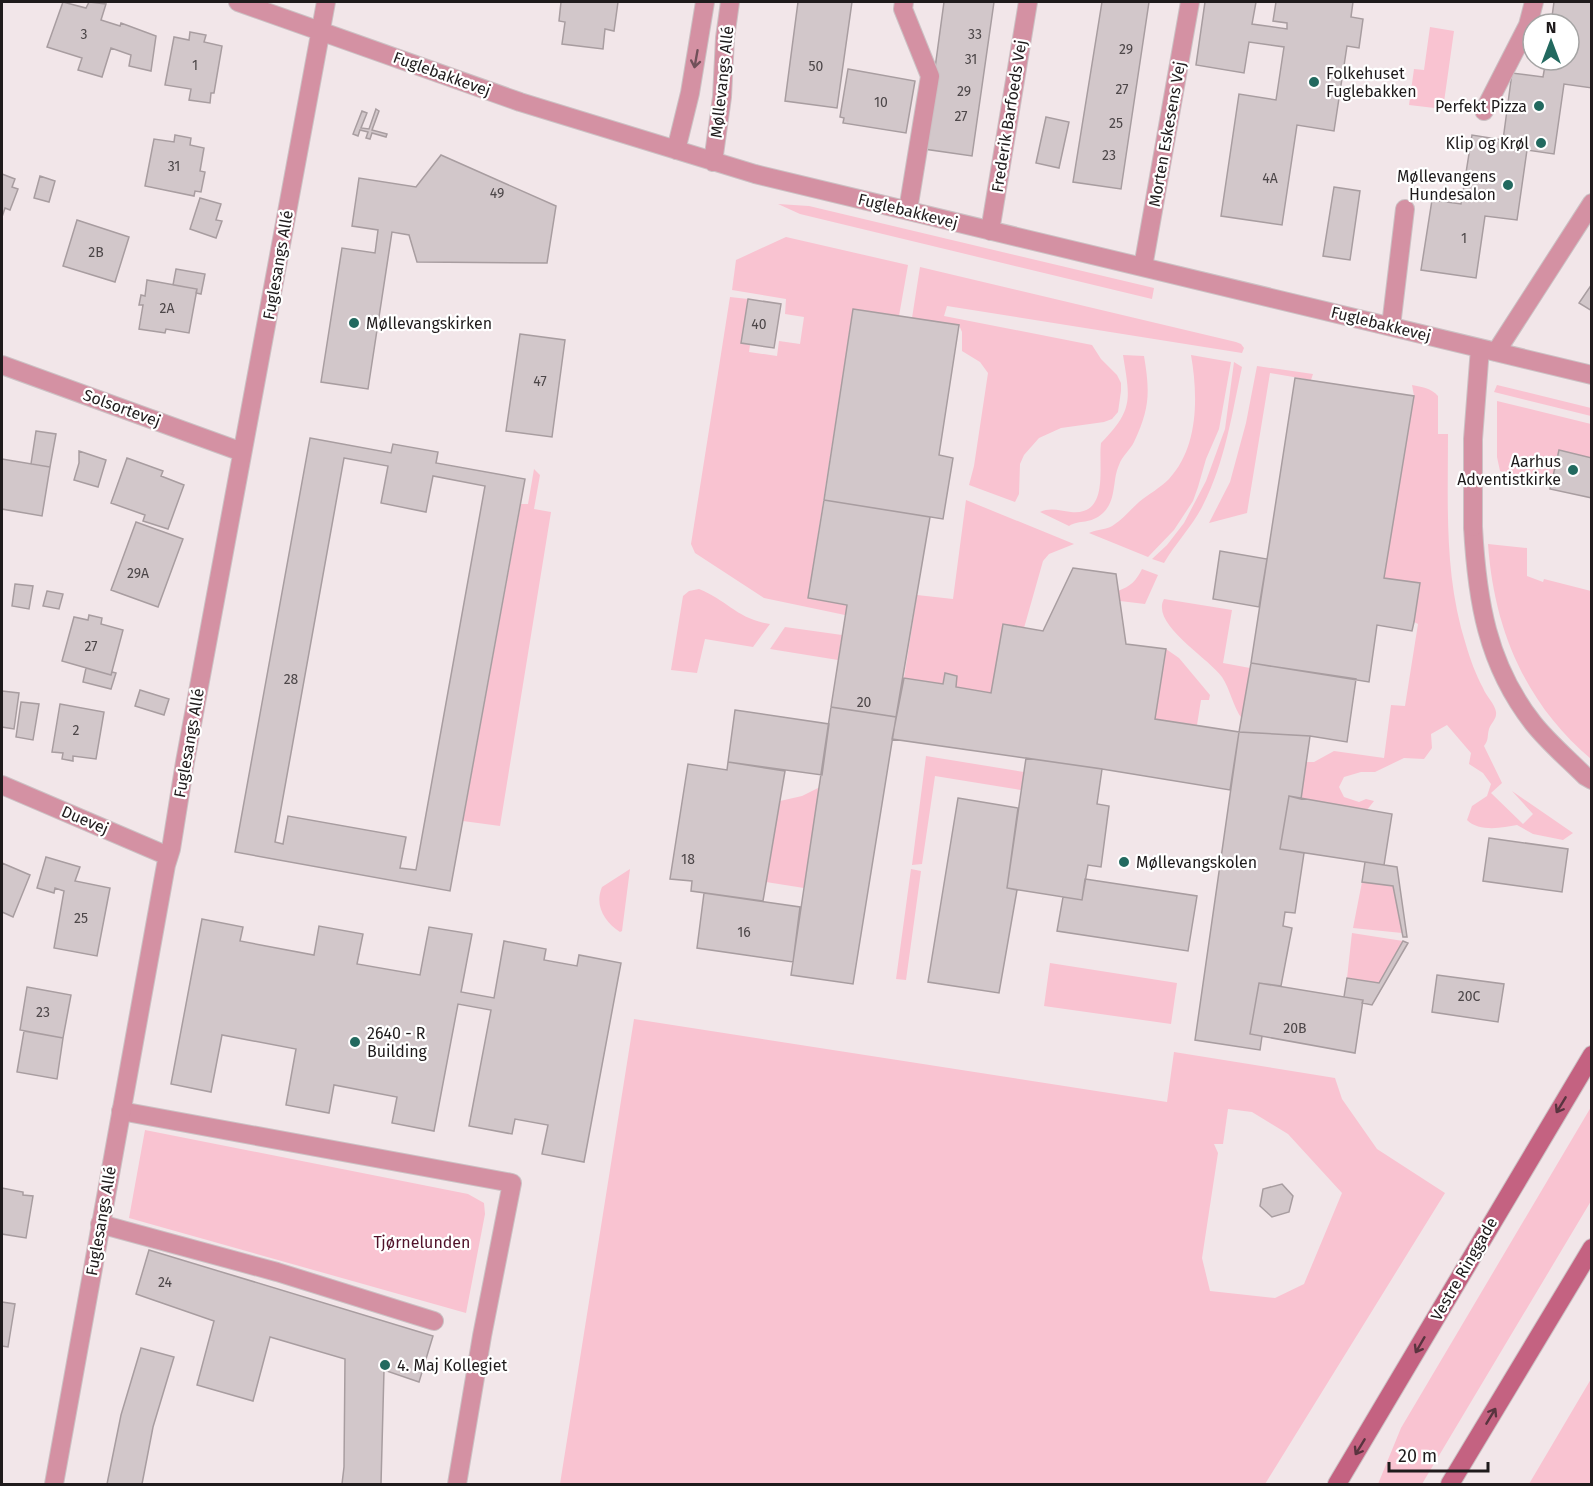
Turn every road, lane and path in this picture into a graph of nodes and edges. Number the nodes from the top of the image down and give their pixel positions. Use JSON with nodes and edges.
{"nodes":[{"id":1,"x":238,"y":2,"type":"edge"},
{"id":2,"x":326,"y":2,"type":"edge"},
{"id":3,"x":705,"y":2,"type":"edge"},
{"id":4,"x":730,"y":2,"type":"edge"},
{"id":5,"x":904,"y":2,"type":"edge"},
{"id":6,"x":1028,"y":2,"type":"edge"},
{"id":7,"x":1190,"y":2,"type":"edge"},
{"id":8,"x":1534,"y":2,"type":"edge"},
{"id":9,"x":321,"y":29,"type":"junction"},
{"id":10,"x":1484,"y":111,"type":"dead end"},
{"id":11,"x":676,"y":150,"type":"junction"},
{"id":12,"x":713,"y":162,"type":"junction"},
{"id":13,"x":1592,"y":203,"type":"edge"},
{"id":14,"x":1405,"y":209,"type":"dead end"},
{"id":15,"x":908,"y":210,"type":"junction"},
{"id":16,"x":990,"y":231,"type":"junction"},
{"id":17,"x":1143,"y":267,"type":"junction"},
{"id":18,"x":1391,"y":326,"type":"junction"},
{"id":19,"x":1488,"y":350,"type":"junction"},
{"id":20,"x":2,"y":365,"type":"edge"},
{"id":21,"x":1592,"y":375,"type":"edge"},
{"id":22,"x":242,"y":452,"type":"junction"},
{"id":23,"x":1592,"y":780,"type":"edge"},
{"id":24,"x":2,"y":785,"type":"edge"},
{"id":25,"x":168,"y":856,"type":"junction"},
{"id":26,"x":1592,"y":1055,"type":"edge"},
{"id":27,"x":121,"y":1111,"type":"junction"},
{"id":28,"x":100,"y":1224,"type":"junction"},
{"id":29,"x":1592,"y":1248,"type":"edge"},
{"id":30,"x":434,"y":1321,"type":"dead end"},
{"id":31,"x":54,"y":1485,"type":"edge"},
{"id":32,"x":457,"y":1485,"type":"edge"},
{"id":33,"x":1337,"y":1485,"type":"edge"},
{"id":34,"x":1450,"y":1485,"type":"edge"}],
"edges":[{"from":1,"to":9,"type":"street","name":"Fuglebakkevej"},
{"from":2,"to":9,"type":"street","name":"Fuglesangs Allé"},
{"from":3,"to":11,"type":"street","name":"Møllevangs Allé","one_way":true},
{"from":4,"to":12,"type":"street","name":"Møllevangs Allé"},
{"from":5,"to":15,"type":"street"},
{"from":6,"to":16,"type":"street","name":"Frederik Barfoeds Vej"},
{"from":7,"to":17,"type":"street","name":"Morten Eskesens Vej"},
{"from":8,"to":10,"type":"street"},
{"from":9,"to":11,"type":"street","name":"Fuglebakkevej"},
{"from":9,"to":22,"type":"street","name":"Fuglesangs Allé"},
{"from":11,"to":12,"type":"street","name":"Fuglebakkevej"},
{"from":12,"to":15,"type":"street","name":"Fuglebakkevej"},
{"from":13,"to":19,"type":"street"},
{"from":14,"to":18,"type":"street"},
{"from":15,"to":16,"type":"street","name":"Fuglebakkevej"},
{"from":16,"to":17,"type":"street","name":"Fuglebakkevej"},
{"from":17,"to":18,"type":"street","name":"Fuglebakkevej"},
{"from":18,"to":19,"type":"street","name":"Fuglebakkevej"},
{"from":19,"to":21,"type":"street","name":"Fuglebakkevej"},
{"from":19,"to":23,"type":"street"},
{"from":20,"to":22,"type":"street","name":"Solsortevej"},
{"from":22,"to":25,"type":"street","name":"Fuglesangs Allé"},
{"from":24,"to":25,"type":"street","name":"Duevej"},
{"from":25,"to":27,"type":"street","name":"Fuglesangs Allé"},
{"from":26,"to":33,"type":"main road","name":"Vestre Ringgade","one_way":true},
{"from":27,"to":28,"type":"street","name":"Fuglesangs Allé"},
{"from":27,"to":32,"type":"street"},
{"from":28,"to":30,"type":"street"},
{"from":28,"to":31,"type":"street","name":"Fuglesangs Allé"},
{"from":34,"to":29,"type":"main road","one_way":true}]}
